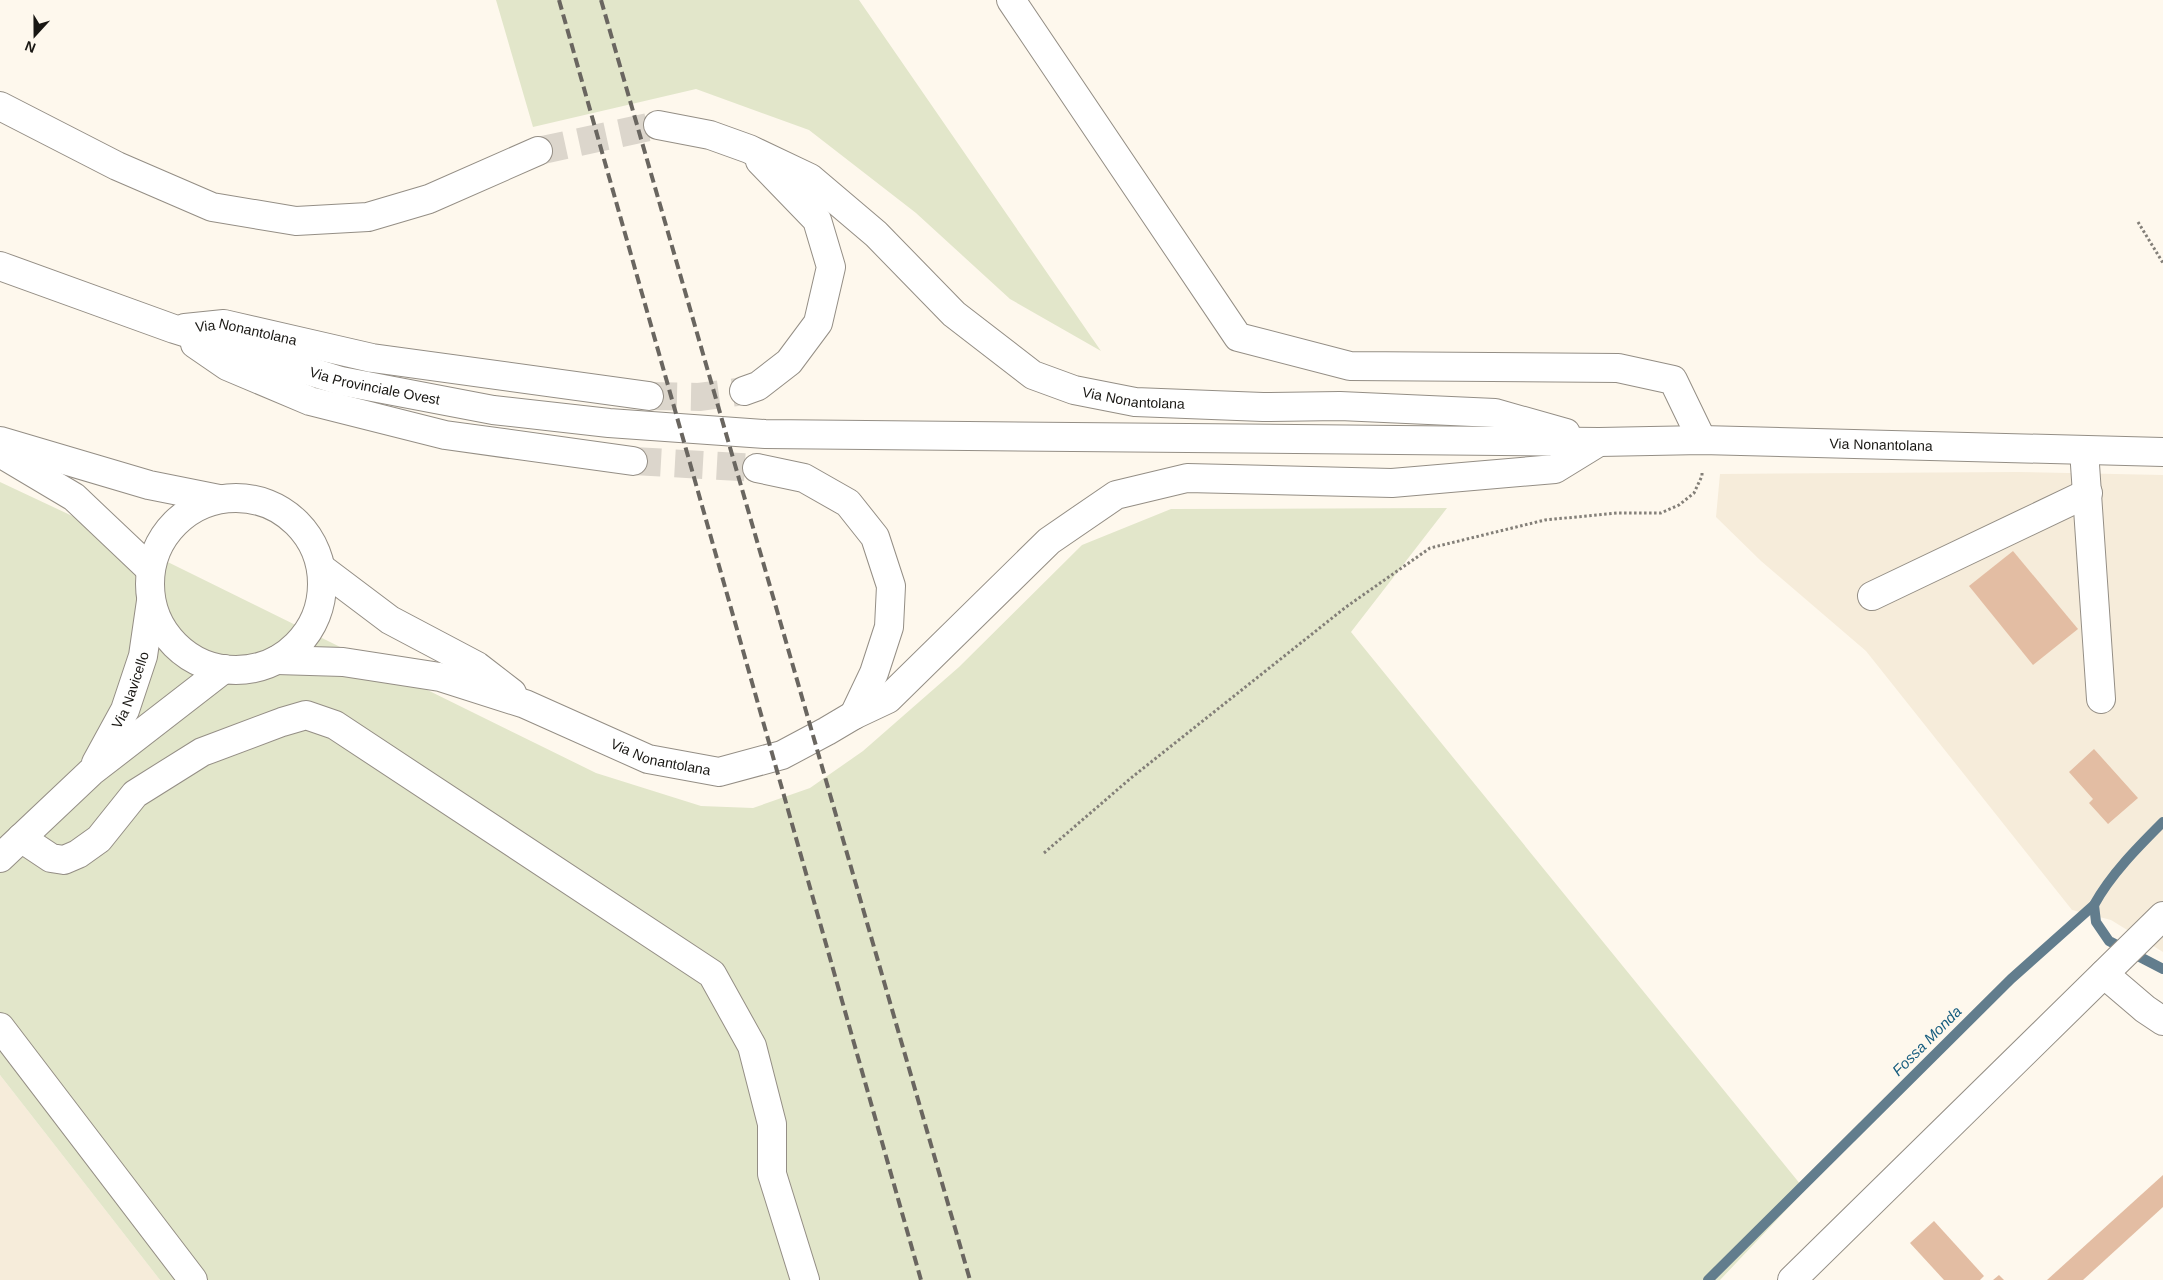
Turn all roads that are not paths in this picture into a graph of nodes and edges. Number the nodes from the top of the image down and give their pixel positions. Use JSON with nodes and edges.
{"nodes":[{"id":1,"x":1011,"y":0,"type":"edge"},
{"id":2,"x":0,"y":106,"type":"edge"},
{"id":3,"x":658,"y":126,"type":"tunnel mouth"},
{"id":4,"x":749,"y":149,"type":"junction"},
{"id":5,"x":538,"y":151,"type":"tunnel mouth"},
{"id":6,"x":0,"y":266,"type":"edge"},
{"id":7,"x":174,"y":329,"type":"junction"},
{"id":8,"x":744,"y":391,"type":"tunnel mouth"},
{"id":9,"x":649,"y":396,"type":"tunnel mouth"},
{"id":10,"x":765,"y":434,"type":"joint"},
{"id":11,"x":1702,"y":440,"type":"junction"},
{"id":12,"x":0,"y":441,"type":"edge"},
{"id":13,"x":1598,"y":442,"type":"junction"},
{"id":14,"x":2084,"y":450,"type":"junction"},
{"id":15,"x":2163,"y":452,"type":"edge"},
{"id":16,"x":0,"y":453,"type":"edge"},
{"id":17,"x":633,"y":461,"type":"tunnel mouth"},
{"id":18,"x":757,"y":468,"type":"tunnel mouth"},
{"id":19,"x":2088,"y":493,"type":"junction"},
{"id":20,"x":219,"y":499,"type":"junction"},
{"id":21,"x":321,"y":568,"type":"junction"},
{"id":22,"x":150,"y":569,"type":"junction"},
{"id":23,"x":1872,"y":596,"type":"dead end"},
{"id":24,"x":151,"y":601,"type":"junction"},
{"id":25,"x":277,"y":660,"type":"junction"},
{"id":26,"x":224,"y":669,"type":"junction"},
{"id":27,"x":2101,"y":700,"type":"dead end"},
{"id":28,"x":525,"y":704,"type":"junction"},
{"id":29,"x":854,"y":715,"type":"junction"},
{"id":30,"x":91,"y":772,"type":"junction"},
{"id":31,"x":21,"y":838,"type":"junction"},
{"id":32,"x":0,"y":858,"type":"edge"},
{"id":33,"x":2157,"y":922,"type":"edge"},
{"id":34,"x":2104,"y":974,"type":"junction"},
{"id":35,"x":2163,"y":1021,"type":"edge"},
{"id":36,"x":0,"y":1027,"type":"edge"},
{"id":37,"x":193,"y":1280,"type":"edge"},
{"id":38,"x":805,"y":1280,"type":"edge"},
{"id":39,"x":1792,"y":1280,"type":"edge"}],
"edges":[{"from":1,"to":11,"type":"main road"},
{"from":2,"to":5,"type":"main road"},
{"from":3,"to":4,"type":"main road","name":"Via Nonantolana"},
{"from":4,"to":8,"type":"main road","name":"Via Nonantolana"},
{"from":4,"to":13,"type":"main road","name":"Via Nonantolana"},
{"from":6,"to":7,"type":"main road","name":"Via Provinciale Ovest"},
{"from":7,"to":9,"type":"main road","name":"Via Nonantolana"},
{"from":7,"to":10,"type":"main road","name":"Via Provinciale Ovest"},
{"from":7,"to":17,"type":"main road","name":"Via Nonantolana"},
{"from":10,"to":13,"type":"main road","name":"Via Nonantolana"},
{"from":11,"to":13,"type":"main road","name":"Via Nonantolana"},
{"from":11,"to":14,"type":"main road","name":"Via Nonantolana"},
{"from":12,"to":20,"type":"main road","name":"Via Nonantolana"},
{"from":13,"to":29,"type":"main road","name":"Via Nonantolana"},
{"from":14,"to":15,"type":"main road","name":"Via Nonantolana"},
{"from":14,"to":19,"type":"main road"},
{"from":16,"to":22,"type":"main road"},
{"from":18,"to":29,"type":"main road"},
{"from":19,"to":23,"type":"main road"},
{"from":19,"to":27,"type":"main road"},
{"from":20,"to":21,"type":"main road","name":"Via Nonantolana"},
{"from":20,"to":22,"type":"main road","name":"Via Nonantolana"},
{"from":21,"to":25,"type":"main road","name":"Via Nonantolana"},
{"from":21,"to":28,"type":"main road","name":"Via Nonantolana"},
{"from":22,"to":24,"type":"main road","name":"Via Nonantolana"},
{"from":24,"to":26,"type":"main road","name":"Via Nonantolana"},
{"from":24,"to":30,"type":"main road","name":"Via Navicello"},
{"from":25,"to":26,"type":"main road","name":"Via Nonantolana"},
{"from":25,"to":28,"type":"main road","name":"Via Nonantolana"},
{"from":26,"to":30,"type":"main road","name":"Via Navicello"},
{"from":28,"to":29,"type":"main road","name":"Via Nonantolana"},
{"from":30,"to":31,"type":"main road","name":"Via Navicello"},
{"from":31,"to":32,"type":"main road","name":"Via Navicello"},
{"from":31,"to":38,"type":"main road"},
{"from":33,"to":34,"type":"main road"},
{"from":34,"to":35,"type":"main road"},
{"from":34,"to":39,"type":"main road"},
{"from":36,"to":37,"type":"main road"}]}
